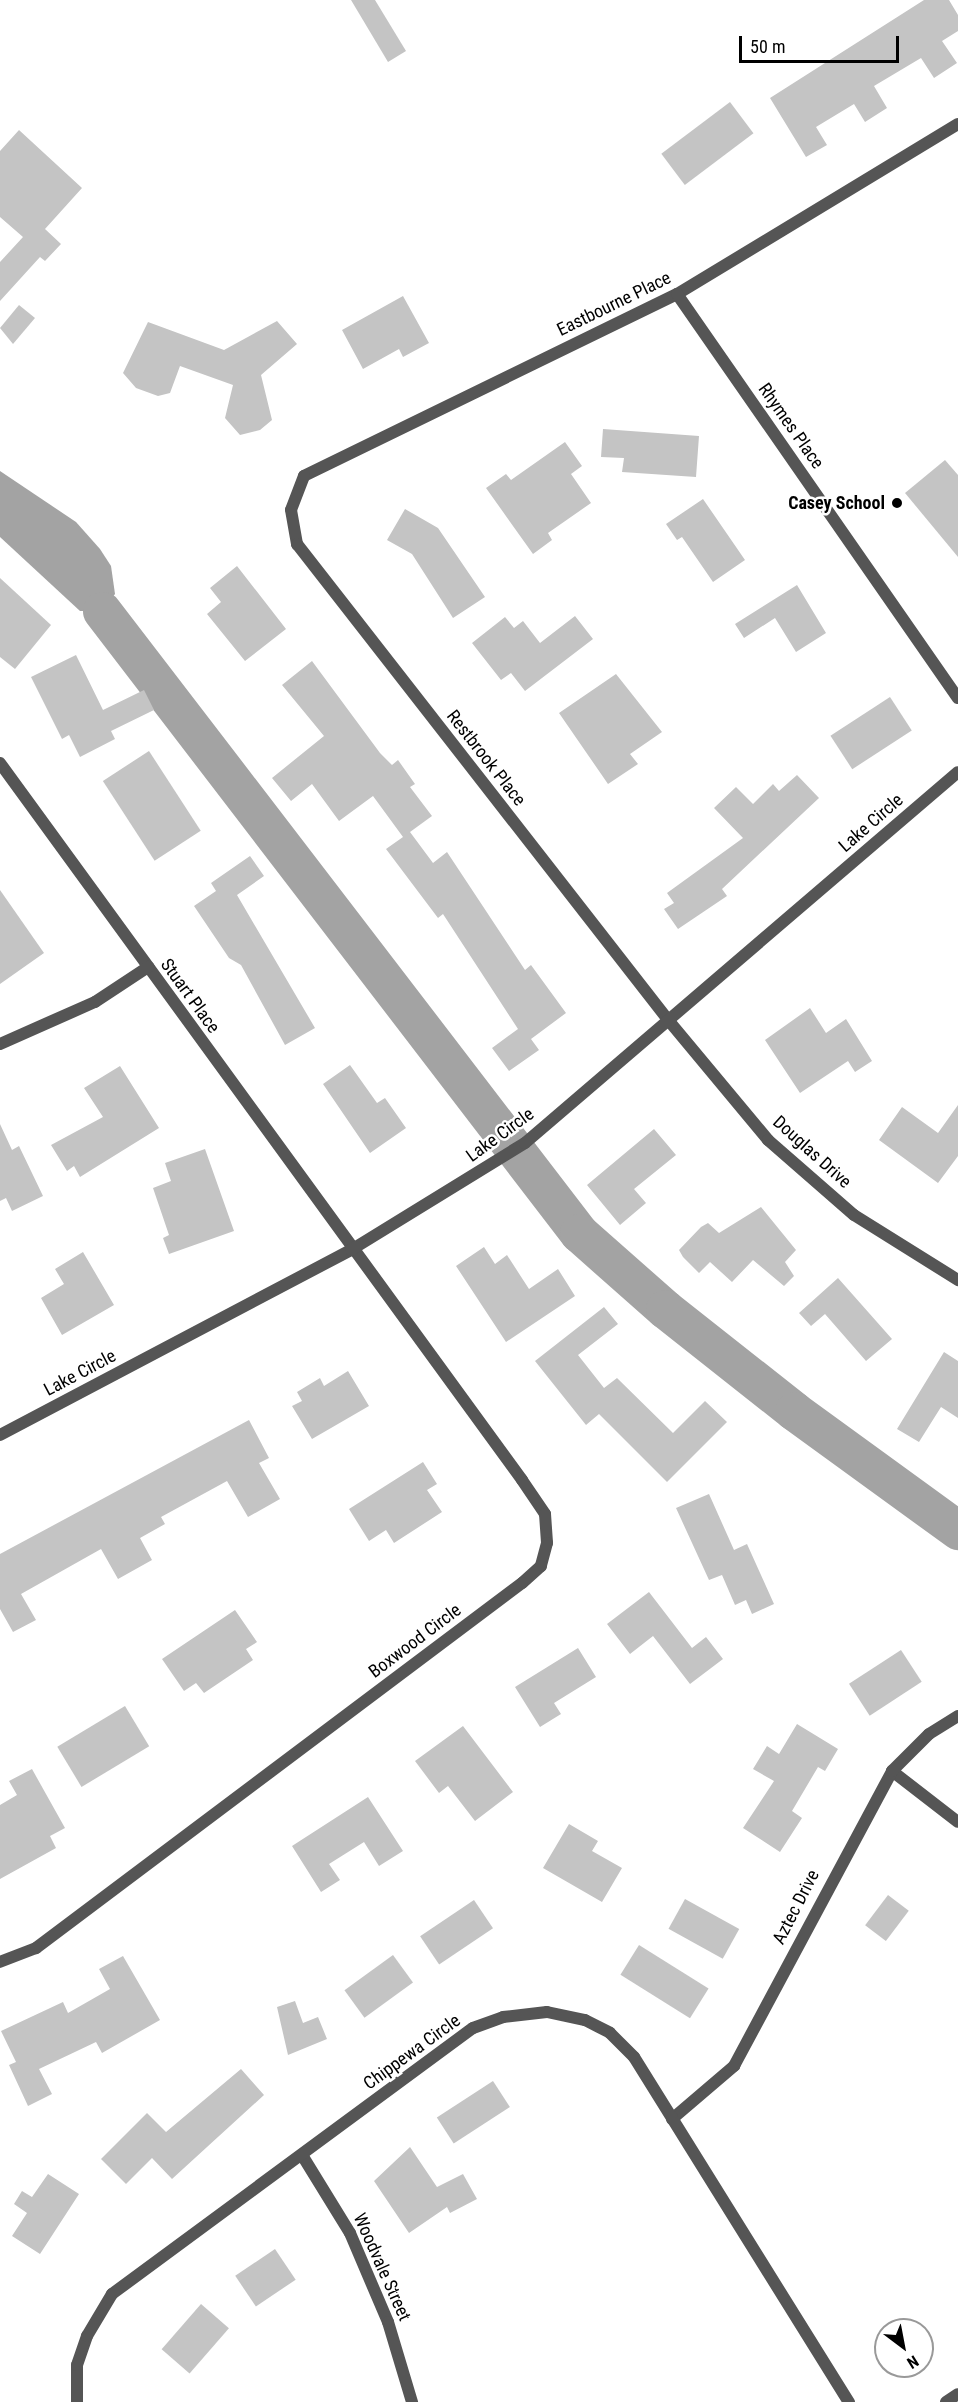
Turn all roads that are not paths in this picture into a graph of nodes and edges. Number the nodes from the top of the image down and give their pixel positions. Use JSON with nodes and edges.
{"nodes":[{"id":1,"x":958,"y":124,"type":"edge"},
{"id":2,"x":676,"y":294,"type":"junction"},
{"id":3,"x":291,"y":510,"type":"joint"},
{"id":4,"x":958,"y":698,"type":"edge"},
{"id":5,"x":0,"y":764,"type":"edge"},
{"id":6,"x":958,"y":772,"type":"edge"},
{"id":7,"x":148,"y":967,"type":"junction"},
{"id":8,"x":669,"y":1021,"type":"junction"},
{"id":9,"x":0,"y":1044,"type":"edge"},
{"id":10,"x":351,"y":1250,"type":"junction"},
{"id":11,"x":958,"y":1280,"type":"edge"},
{"id":12,"x":0,"y":1435,"type":"edge"},
{"id":13,"x":958,"y":1716,"type":"edge"},
{"id":14,"x":891,"y":1772,"type":"junction"},
{"id":15,"x":958,"y":1822,"type":"edge"},
{"id":16,"x":0,"y":1962,"type":"edge"},
{"id":17,"x":672,"y":2119,"type":"junction"},
{"id":18,"x":302,"y":2155,"type":"junction"},
{"id":19,"x":958,"y":2394,"type":"edge"},
{"id":20,"x":76,"y":2402,"type":"edge"},
{"id":21,"x":412,"y":2402,"type":"edge"},
{"id":22,"x":849,"y":2402,"type":"edge"},
{"id":23,"x":946,"y":2402,"type":"edge"}],
"edges":[{"from":1,"to":2,"type":"street","name":"Eastbourne Place"},
{"from":2,"to":3,"type":"street","name":"Eastbourne Place"},
{"from":2,"to":4,"type":"street","name":"Rhymes Place"},
{"from":3,"to":8,"type":"street","name":"Restbrook Place"},
{"from":5,"to":7,"type":"street","name":"Stuart Place"},
{"from":6,"to":8,"type":"street","name":"Lake Circle"},
{"from":7,"to":9,"type":"street"},
{"from":7,"to":10,"type":"street","name":"Stuart Place"},
{"from":8,"to":10,"type":"street","name":"Lake Circle"},
{"from":8,"to":11,"type":"street","name":"Douglas Drive"},
{"from":10,"to":12,"type":"street","name":"Lake Circle"},
{"from":10,"to":16,"type":"street","name":"Boxwood Circle"},
{"from":13,"to":14,"type":"street","name":"Aztec Drive"},
{"from":14,"to":15,"type":"street"},
{"from":14,"to":17,"type":"street","name":"Aztec Drive"},
{"from":17,"to":18,"type":"street","name":"Chippewa Circle"},
{"from":17,"to":22,"type":"street","name":"Chippewa Circle"},
{"from":18,"to":20,"type":"street","name":"Chippewa Circle"},
{"from":18,"to":21,"type":"street","name":"Woodvale Street"},
{"from":19,"to":23,"type":"street"}]}
